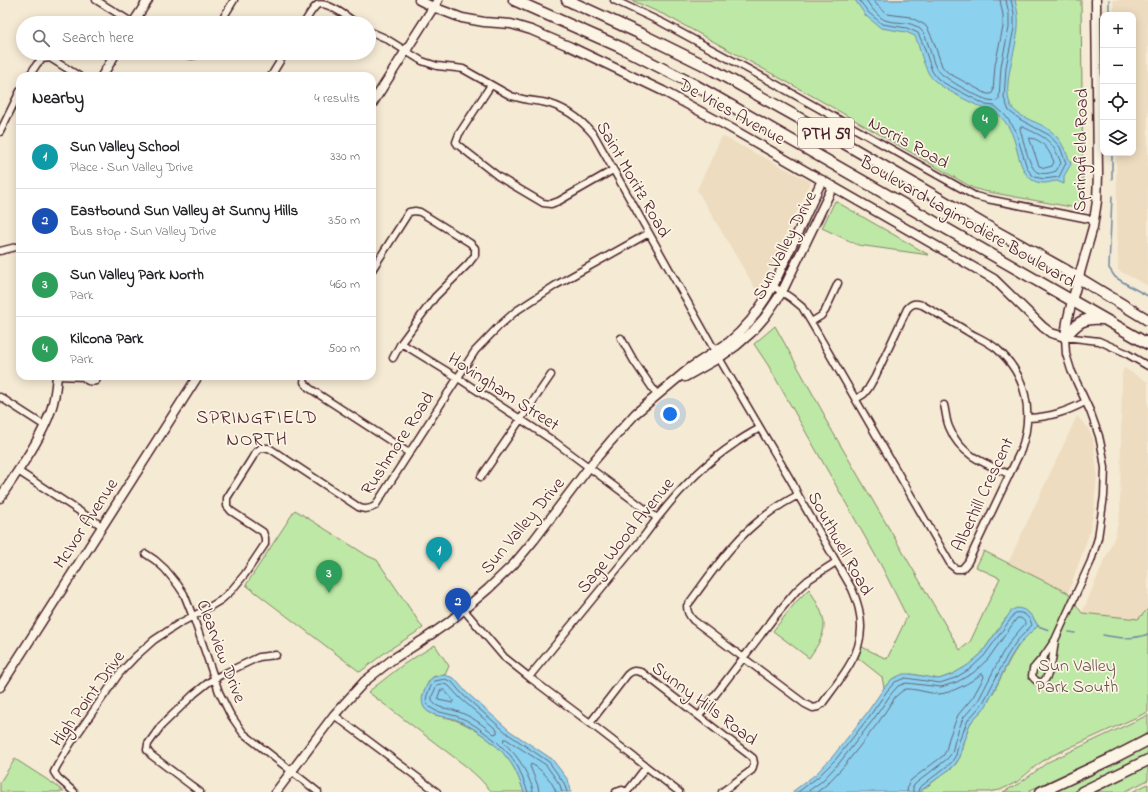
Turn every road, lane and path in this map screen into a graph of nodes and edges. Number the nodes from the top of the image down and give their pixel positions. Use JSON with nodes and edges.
{"nodes":[{"id":1,"x":96,"y":0,"type":"edge"},
{"id":2,"x":148,"y":0,"type":"edge"},
{"id":3,"x":234,"y":0,"type":"edge"},
{"id":4,"x":419,"y":0,"type":"edge"},
{"id":5,"x":514,"y":0,"type":"edge"},
{"id":6,"x":567,"y":0,"type":"edge"},
{"id":7,"x":614,"y":0,"type":"edge"},
{"id":8,"x":1096,"y":0,"type":"edge"},
{"id":9,"x":436,"y":4,"type":"edge"},
{"id":10,"x":122,"y":16,"type":"edge"},
{"id":11,"x":138,"y":16,"type":"edge"},
{"id":12,"x":224,"y":16,"type":"edge"},
{"id":13,"x":309,"y":16,"type":"edge"},
{"id":14,"x":345,"y":16,"type":"edge"},
{"id":15,"x":376,"y":34,"type":"edge"},
{"id":16,"x":406,"y":51,"type":"junction"},
{"id":17,"x":41,"y":60,"type":"edge"},
{"id":18,"x":53,"y":60,"type":"edge"},
{"id":19,"x":112,"y":60,"type":"edge"},
{"id":20,"x":281,"y":60,"type":"edge"},
{"id":21,"x":32,"y":72,"type":"edge"},
{"id":22,"x":73,"y":72,"type":"edge"},
{"id":23,"x":104,"y":72,"type":"edge"},
{"id":24,"x":273,"y":72,"type":"edge"},
{"id":25,"x":490,"y":85,"type":"junction"},
{"id":26,"x":376,"y":98,"type":"edge"},
{"id":27,"x":16,"y":99,"type":"edge"},
{"id":28,"x":0,"y":132,"type":"edge"},
{"id":29,"x":613,"y":170,"type":"junction"},
{"id":30,"x":822,"y":180,"type":"junction"},
{"id":31,"x":833,"y":186,"type":"junction"},
{"id":32,"x":1094,"y":220,"type":"junction"},
{"id":33,"x":649,"y":233,"type":"junction"},
{"id":34,"x":16,"y":247,"type":"edge"},
{"id":35,"x":0,"y":251,"type":"edge"},
{"id":36,"x":376,"y":264,"type":"edge"},
{"id":37,"x":1078,"y":278,"type":"junction"},
{"id":38,"x":838,"y":283,"type":"dead end"},
{"id":39,"x":773,"y":286,"type":"junction"},
{"id":40,"x":782,"y":292,"type":"junction"},
{"id":41,"x":1072,"y":301,"type":"junction"},
{"id":42,"x":1103,"y":319,"type":"junction"},
{"id":43,"x":1148,"y":320,"type":"edge"},
{"id":44,"x":811,"y":322,"type":"junction"},
{"id":45,"x":1065,"y":337,"type":"junction"},
{"id":46,"x":621,"y":338,"type":"dead end"},
{"id":47,"x":401,"y":343,"type":"junction"},
{"id":48,"x":1148,"y":344,"type":"edge"},
{"id":49,"x":717,"y":354,"type":"junction"},
{"id":50,"x":393,"y":358,"type":"dead end"},
{"id":51,"x":1148,"y":366,"type":"edge"},
{"id":52,"x":551,"y":375,"type":"dead end"},
{"id":53,"x":458,"y":378,"type":"junction"},
{"id":54,"x":56,"y":380,"type":"edge"},
{"id":55,"x":86,"y":380,"type":"edge"},
{"id":56,"x":96,"y":380,"type":"edge"},
{"id":57,"x":195,"y":380,"type":"edge"},
{"id":58,"x":304,"y":380,"type":"edge"},
{"id":59,"x":657,"y":395,"type":"junction"},
{"id":60,"x":0,"y":397,"type":"edge"},
{"id":61,"x":856,"y":399,"type":"junction"},
{"id":62,"x":1085,"y":402,"type":"junction"},
{"id":63,"x":944,"y":405,"type":"dead end"},
{"id":64,"x":1028,"y":418,"type":"junction"},
{"id":65,"x":521,"y":420,"type":"junction"},
{"id":66,"x":45,"y":426,"type":"junction"},
{"id":67,"x":760,"y":428,"type":"junction"},
{"id":68,"x":409,"y":453,"type":"junction"},
{"id":69,"x":589,"y":468,"type":"junction"},
{"id":70,"x":18,"y":471,"type":"junction"},
{"id":71,"x":1009,"y":474,"type":"junction"},
{"id":72,"x":481,"y":477,"type":"dead end"},
{"id":73,"x":798,"y":495,"type":"junction"},
{"id":74,"x":0,"y":498,"type":"edge"},
{"id":75,"x":656,"y":518,"type":"junction"},
{"id":76,"x":102,"y":526,"type":"junction"},
{"id":77,"x":146,"y":554,"type":"dead end"},
{"id":78,"x":836,"y":562,"type":"junction"},
{"id":79,"x":464,"y":610,"type":"junction"},
{"id":80,"x":192,"y":616,"type":"junction"},
{"id":81,"x":1055,"y":640,"type":"junction"},
{"id":82,"x":276,"y":655,"type":"dead end"},
{"id":83,"x":743,"y":657,"type":"junction"},
{"id":84,"x":529,"y":677,"type":"junction"},
{"id":85,"x":214,"y":679,"type":"junction"},
{"id":86,"x":0,"y":687,"type":"edge"},
{"id":87,"x":334,"y":715,"type":"junction"},
{"id":88,"x":698,"y":716,"type":"junction"},
{"id":89,"x":590,"y":723,"type":"junction"},
{"id":90,"x":1148,"y":740,"type":"edge"},
{"id":91,"x":1148,"y":760,"type":"edge"},
{"id":92,"x":646,"y":767,"type":"junction"},
{"id":93,"x":292,"y":772,"type":"junction"},
{"id":94,"x":74,"y":792,"type":"edge"},
{"id":95,"x":200,"y":792,"type":"edge"},
{"id":96,"x":276,"y":792,"type":"edge"},
{"id":97,"x":318,"y":792,"type":"edge"},
{"id":98,"x":437,"y":792,"type":"edge"},
{"id":99,"x":616,"y":792,"type":"edge"},
{"id":100,"x":627,"y":792,"type":"edge"},
{"id":101,"x":679,"y":792,"type":"edge"},
{"id":102,"x":722,"y":792,"type":"edge"},
{"id":103,"x":1041,"y":792,"type":"edge"},
{"id":104,"x":1082,"y":792,"type":"edge"}],
"edges":[{"from":1,"to":10,"type":"street"},
{"from":2,"to":11,"type":"street"},
{"from":3,"to":12,"type":"street"},
{"from":4,"to":9,"type":"street","name":"De Vries Avenue"},
{"from":5,"to":41,"type":"main road","name":"Boulevard Lagimodière Boulevard","number":"PTH 59"},
{"from":6,"to":37,"type":"main road","name":"Boulevard Lagimodière Boulevard","number":"PTH 59"},
{"from":7,"to":32,"type":"street","name":"Norris Road"},
{"from":8,"to":32,"type":"street","name":"Springfield Road"},
{"from":9,"to":16,"type":"street"},
{"from":9,"to":30,"type":"street","name":"De Vries Avenue"},
{"from":13,"to":14,"type":"street"},
{"from":15,"to":16,"type":"street","name":"Saint Moritz Road"},
{"from":16,"to":25,"type":"street","name":"Saint Moritz Road"},
{"from":16,"to":26,"type":"street"},
{"from":17,"to":21,"type":"street"},
{"from":18,"to":22,"type":"street"},
{"from":19,"to":23,"type":"street"},
{"from":20,"to":24,"type":"street"},
{"from":25,"to":29,"type":"street","name":"Saint Moritz Road"},
{"from":25,"to":29,"type":"street"},
{"from":27,"to":28,"type":"street"},
{"from":29,"to":33,"type":"street","name":"Saint Moritz Road"},
{"from":30,"to":31,"type":"street","name":"De Vries Avenue"},
{"from":30,"to":39,"type":"street","name":"Sun Valley Drive"},
{"from":31,"to":40,"type":"street","name":"Sun Valley Drive"},
{"from":31,"to":45,"type":"street","name":"De Vries Avenue"},
{"from":32,"to":37,"type":"street","name":"Springfield Road"},
{"from":33,"to":49,"type":"street","name":"Saint Moritz Road"},
{"from":33,"to":53,"type":"street","name":"Rushmore Road"},
{"from":34,"to":35,"type":"street"},
{"from":36,"to":47,"type":"street"},
{"from":37,"to":41,"type":"street","name":"Springfield Road"},
{"from":37,"to":43,"type":"main road","name":"Boulevard Lagimodière Boulevard","number":"PTH 59"},
{"from":38,"to":44,"type":"street"},
{"from":39,"to":40,"type":"street","name":"Alberhill Crescent"},
{"from":39,"to":49,"type":"street","name":"Sun Valley Drive"},
{"from":40,"to":44,"type":"street","name":"Alberhill Crescent"},
{"from":40,"to":49,"type":"street","name":"Sun Valley Drive"},
{"from":41,"to":42,"type":"main road","name":"Boulevard Lagimodière Boulevard","number":"PTH 59"},
{"from":41,"to":45,"type":"street","name":"Springfield Road"},
{"from":42,"to":45,"type":"main road"},
{"from":42,"to":48,"type":"main road","name":"Boulevard Lagimodière Boulevard","number":"PTH 59"},
{"from":44,"to":61,"type":"street","name":"Alberhill Crescent"},
{"from":45,"to":51,"type":"street"},
{"from":45,"to":62,"type":"street","name":"Springfield Road"},
{"from":46,"to":59,"type":"street"},
{"from":47,"to":50,"type":"street"},
{"from":47,"to":53,"type":"street","name":"Hovingham Street"},
{"from":49,"to":59,"type":"street","name":"Sun Valley Drive"},
{"from":49,"to":67,"type":"street","name":"Southwell Road"},
{"from":52,"to":65,"type":"street"},
{"from":53,"to":65,"type":"street","name":"Hovingham Street"},
{"from":53,"to":68,"type":"street","name":"Rushmore Road"},
{"from":54,"to":66,"type":"street"},
{"from":55,"to":56,"type":"street"},
{"from":57,"to":76,"type":"street","name":"McIvor Avenue"},
{"from":58,"to":68,"type":"street"},
{"from":59,"to":69,"type":"street","name":"Sun Valley Drive"},
{"from":60,"to":66,"type":"street"},
{"from":61,"to":64,"type":"street","name":"Alberhill Crescent"},
{"from":61,"to":71,"type":"street","name":"Alberhill Crescent"},
{"from":62,"to":64,"type":"street"},
{"from":62,"to":81,"type":"street","name":"Springfield Road"},
{"from":63,"to":71,"type":"street"},
{"from":64,"to":71,"type":"street","name":"Alberhill Crescent"},
{"from":65,"to":69,"type":"street","name":"Hovingham Street"},
{"from":65,"to":72,"type":"street"},
{"from":66,"to":70,"type":"street"},
{"from":67,"to":73,"type":"street","name":"Southwell Road"},
{"from":67,"to":75,"type":"street","name":"Sage Wood Avenue"},
{"from":68,"to":80,"type":"street","name":"Rushmore Road"},
{"from":69,"to":75,"type":"street","name":"Hovingham Street"},
{"from":69,"to":79,"type":"street","name":"Sun Valley Drive"},
{"from":70,"to":74,"type":"street"},
{"from":70,"to":76,"type":"street"},
{"from":73,"to":78,"type":"street","name":"Southwell Road"},
{"from":73,"to":83,"type":"street"},
{"from":75,"to":84,"type":"street","name":"Sage Wood Avenue"},
{"from":76,"to":86,"type":"street","name":"McIvor Avenue"},
{"from":77,"to":80,"type":"street","name":"Clearview Drive"},
{"from":78,"to":83,"type":"street"},
{"from":78,"to":83,"type":"street","name":"Southwell Road"},
{"from":79,"to":84,"type":"street"},
{"from":79,"to":87,"type":"street","name":"Sun Valley Drive"},
{"from":80,"to":85,"type":"street","name":"Clearview Drive"},
{"from":80,"to":94,"type":"street","name":"High Point Drive"},
{"from":81,"to":81,"type":"street","name":"Springfield Road"},
{"from":82,"to":85,"type":"street"},
{"from":83,"to":88,"type":"street"},
{"from":84,"to":89,"type":"street"},
{"from":85,"to":93,"type":"street","name":"Clearview Drive"},
{"from":85,"to":95,"type":"street"},
{"from":87,"to":93,"type":"street","name":"Sun Valley Drive"},
{"from":87,"to":98,"type":"street"},
{"from":88,"to":89,"type":"street","name":"Sunny Hills Road"},
{"from":88,"to":102,"type":"street","name":"Sunny Hills Road"},
{"from":89,"to":92,"type":"street"},
{"from":90,"to":103,"type":"main road"},
{"from":91,"to":104,"type":"main road"},
{"from":92,"to":100,"type":"street"},
{"from":92,"to":101,"type":"street"},
{"from":93,"to":96,"type":"street","name":"Sun Valley Drive"},
{"from":93,"to":97,"type":"street","name":"Clearview Drive"},
{"from":99,"to":100,"type":"street"}]}
